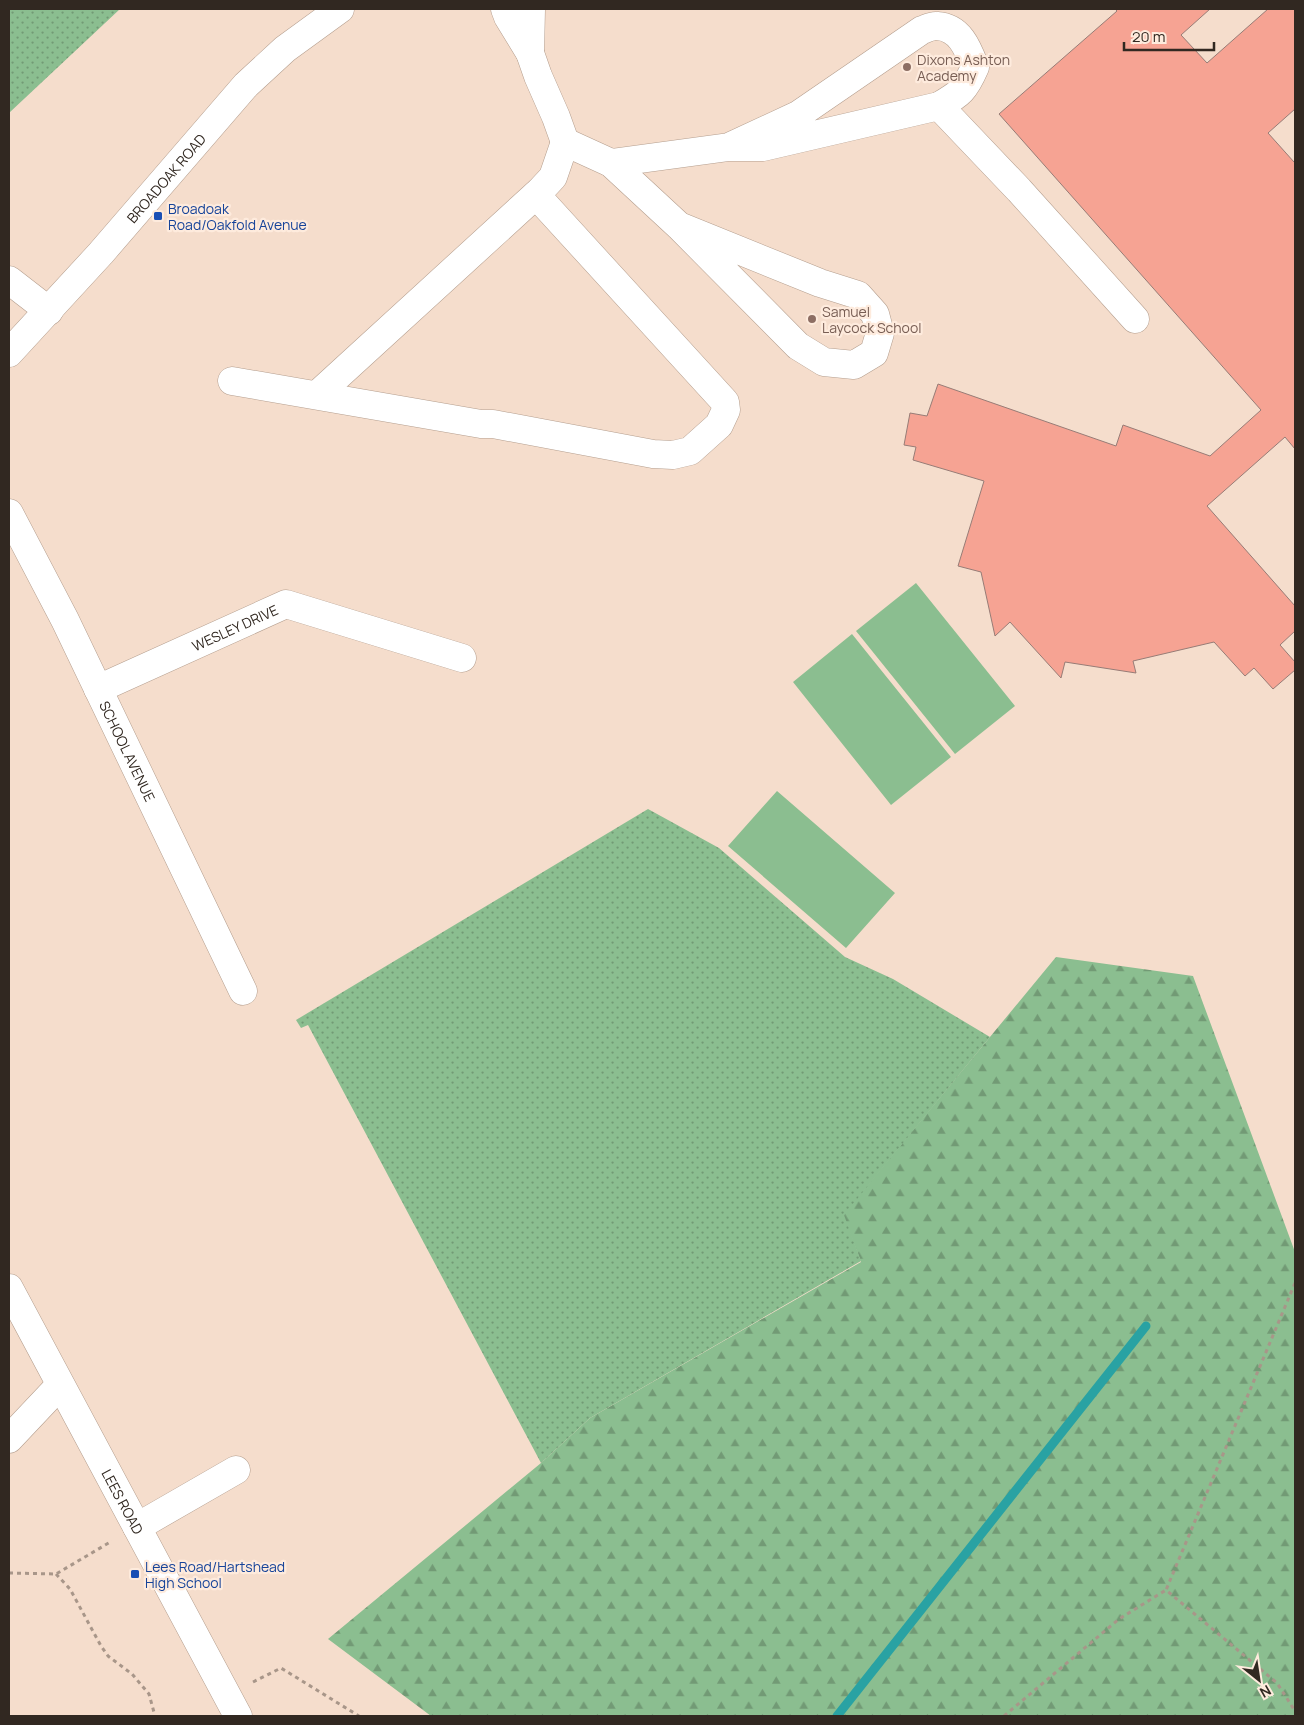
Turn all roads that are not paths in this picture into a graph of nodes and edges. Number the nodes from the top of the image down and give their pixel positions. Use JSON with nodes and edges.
{"nodes":[{"id":1,"x":505,"y":9,"type":"edge"},
{"id":2,"x":531,"y":9,"type":"edge"},
{"id":3,"x":342,"y":11,"type":"edge"},
{"id":4,"x":530,"y":53,"type":"junction"},
{"id":5,"x":939,"y":106,"type":"junction"},
{"id":6,"x":565,"y":142,"type":"junction"},
{"id":7,"x":730,"y":147,"type":"junction"},
{"id":8,"x":611,"y":163,"type":"junction"},
{"id":9,"x":536,"y":195,"type":"junction"},
{"id":10,"x":679,"y":226,"type":"junction"},
{"id":11,"x":9,"y":280,"type":"edge"},
{"id":12,"x":49,"y":311,"type":"junction"},
{"id":13,"x":1135,"y":318,"type":"dead end"},
{"id":14,"x":9,"y":354,"type":"edge"},
{"id":15,"x":232,"y":380,"type":"dead end"},
{"id":16,"x":318,"y":394,"type":"junction"},
{"id":17,"x":9,"y":513,"type":"edge"},
{"id":18,"x":462,"y":658,"type":"dead end"},
{"id":19,"x":98,"y":689,"type":"junction"},
{"id":20,"x":243,"y":991,"type":"dead end"},
{"id":21,"x":9,"y":1288,"type":"edge"},
{"id":22,"x":60,"y":1385,"type":"junction"},
{"id":23,"x":9,"y":1438,"type":"edge"},
{"id":24,"x":236,"y":1470,"type":"dead end"},
{"id":25,"x":136,"y":1527,"type":"junction"},
{"id":26,"x":232,"y":1705,"type":"edge"}],
"edges":[{"from":1,"to":4,"type":"street"},
{"from":2,"to":4,"type":"street"},
{"from":3,"to":12,"type":"street","name":"BROADOAK ROAD"},
{"from":4,"to":6,"type":"street"},
{"from":5,"to":7,"type":"street"},
{"from":5,"to":7,"type":"street"},
{"from":5,"to":13,"type":"street"},
{"from":6,"to":8,"type":"street"},
{"from":6,"to":9,"type":"street"},
{"from":7,"to":8,"type":"street"},
{"from":8,"to":10,"type":"street"},
{"from":9,"to":16,"type":"street"},
{"from":9,"to":16,"type":"street"},
{"from":10,"to":10,"type":"street"},
{"from":11,"to":12,"type":"street"},
{"from":12,"to":14,"type":"street","name":"BROADOAK ROAD"},
{"from":15,"to":16,"type":"street"},
{"from":17,"to":19,"type":"street","name":"SCHOOL AVENUE"},
{"from":18,"to":19,"type":"street","name":"WESLEY DRIVE"},
{"from":19,"to":20,"type":"street","name":"SCHOOL AVENUE"},
{"from":21,"to":22,"type":"street","name":"LEES ROAD"},
{"from":22,"to":23,"type":"street"},
{"from":22,"to":25,"type":"street","name":"LEES ROAD"},
{"from":24,"to":25,"type":"street"},
{"from":25,"to":26,"type":"street","name":"LEES ROAD"}]}
